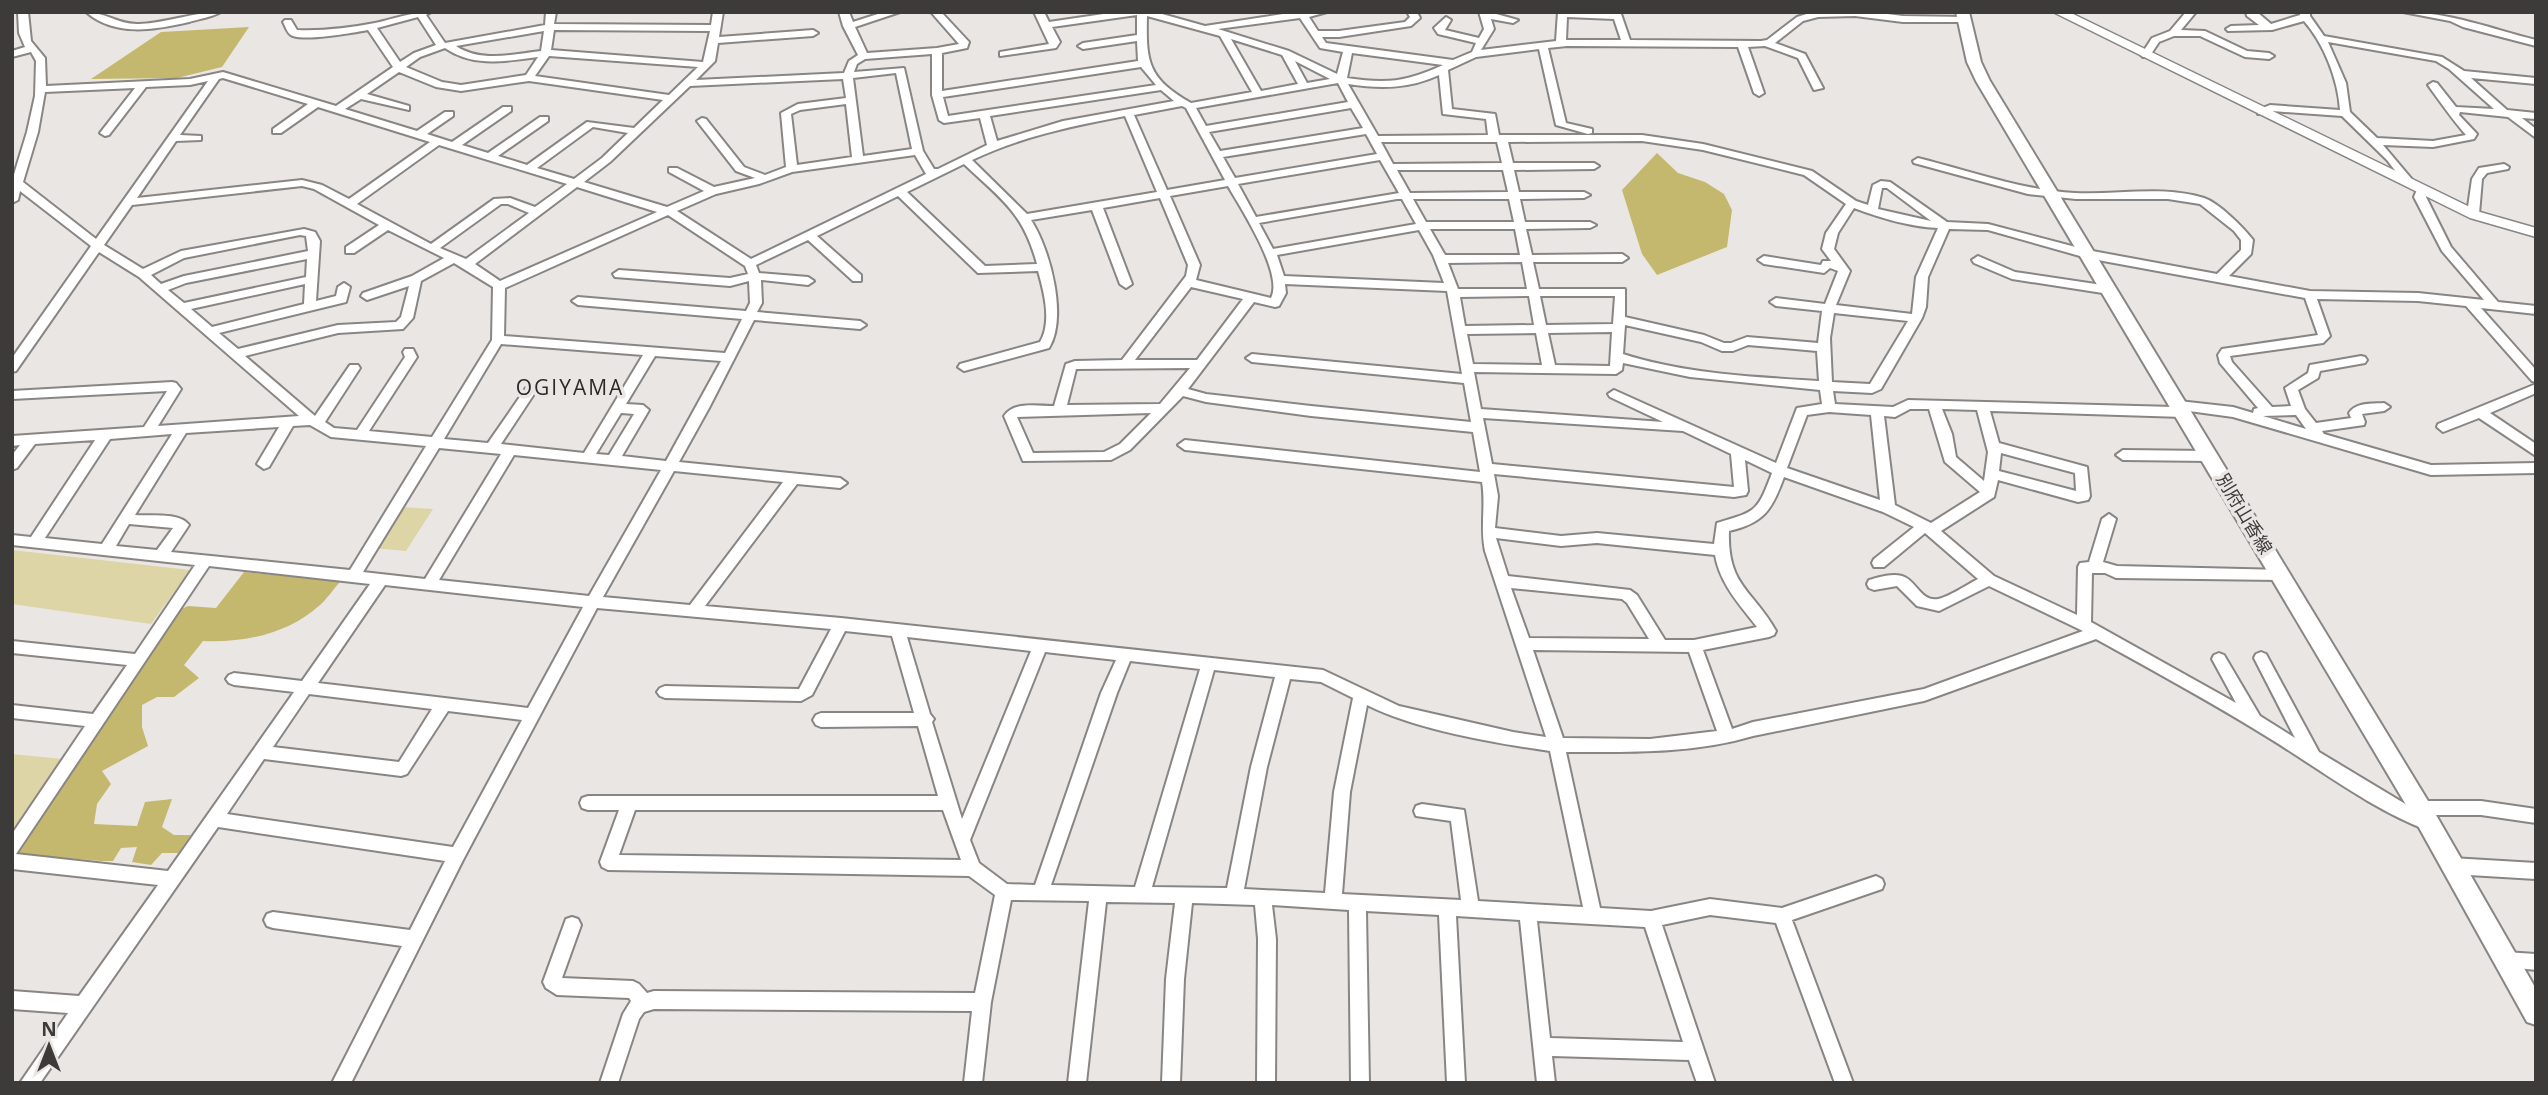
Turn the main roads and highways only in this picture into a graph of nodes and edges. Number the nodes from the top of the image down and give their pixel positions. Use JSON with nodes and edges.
{"nodes":[{"id":1,"x":1963,"y":15,"type":"edge"},
{"id":2,"x":2536,"y":1013,"type":"edge"}],
"edges":[{"from":1,"to":2,"type":"main road","name":"別府山香線"}]}
